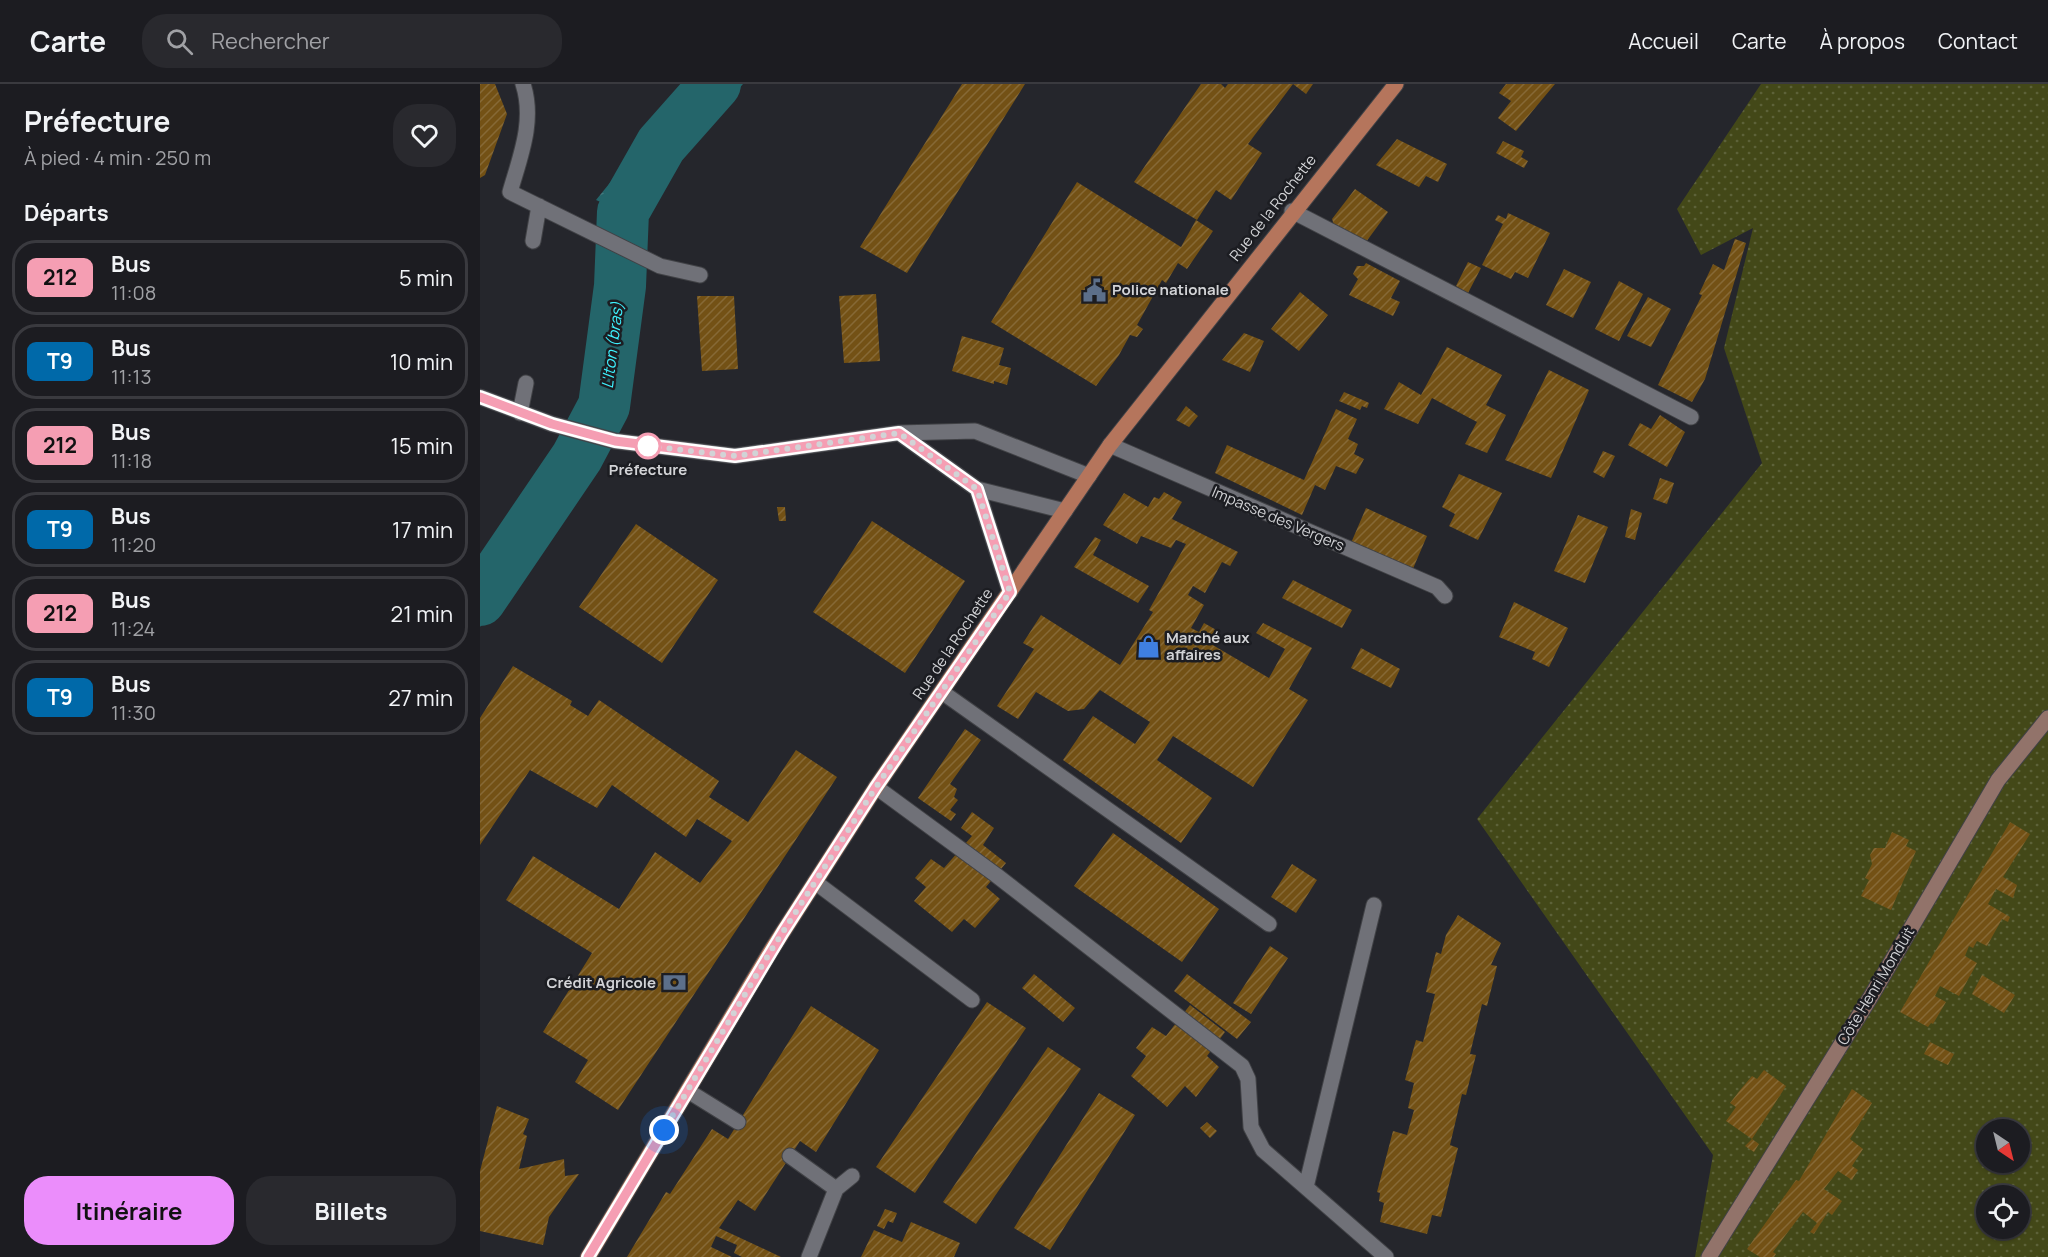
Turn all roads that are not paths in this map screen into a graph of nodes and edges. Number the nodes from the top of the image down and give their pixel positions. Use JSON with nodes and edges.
{"nodes":[{"id":1,"x":523,"y":84,"type":"edge"},
{"id":2,"x":1396,"y":84,"type":"edge"},
{"id":3,"x":539,"y":206,"type":"junction"},
{"id":4,"x":1292,"y":212,"type":"junction"},
{"id":5,"x":533,"y":241,"type":"dead end"},
{"id":6,"x":700,"y":275,"type":"dead end"},
{"id":7,"x":526,"y":383,"type":"dead end"},
{"id":8,"x":480,"y":397,"type":"edge"},
{"id":9,"x":520,"y":413,"type":"junction"},
{"id":10,"x":1691,"y":417,"type":"dead end"},
{"id":11,"x":899,"y":433,"type":"junction"},
{"id":12,"x":1110,"y":445,"type":"junction"},
{"id":13,"x":1089,"y":476,"type":"junction"},
{"id":14,"x":977,"y":489,"type":"junction"},
{"id":15,"x":1065,"y":511,"type":"junction"},
{"id":16,"x":1010,"y":592,"type":"junction"},
{"id":17,"x":1445,"y":596,"type":"dead end"},
{"id":18,"x":942,"y":692,"type":"junction"},
{"id":19,"x":2048,"y":718,"type":"edge"},
{"id":20,"x":876,"y":787,"type":"junction"},
{"id":21,"x":815,"y":882,"type":"junction"},
{"id":22,"x":1374,"y":905,"type":"dead end"},
{"id":23,"x":1269,"y":924,"type":"dead end"},
{"id":24,"x":972,"y":1000,"type":"dead end"},
{"id":25,"x":688,"y":1090,"type":"junction"},
{"id":26,"x":738,"y":1122,"type":"dead end"},
{"id":27,"x":790,"y":1156,"type":"dead end"},
{"id":28,"x":852,"y":1176,"type":"dead end"},
{"id":29,"x":1306,"y":1187,"type":"junction"},
{"id":30,"x":836,"y":1189,"type":"junction"},
{"id":31,"x":588,"y":1257,"type":"edge"},
{"id":32,"x":809,"y":1257,"type":"edge"},
{"id":33,"x":1386,"y":1257,"type":"edge"},
{"id":34,"x":1709,"y":1257,"type":"edge"}],
"edges":[{"from":1,"to":3,"type":"street"},
{"from":2,"to":4,"type":"main road","name":"Rue de la Rochette"},
{"from":3,"to":5,"type":"street"},
{"from":3,"to":6,"type":"street"},
{"from":4,"to":10,"type":"street"},
{"from":4,"to":12,"type":"main road","name":"Rue de la Rochette"},
{"from":7,"to":9,"type":"street"},
{"from":8,"to":9,"type":"street"},
{"from":9,"to":11,"type":"street"},
{"from":11,"to":13,"type":"street"},
{"from":11,"to":14,"type":"street"},
{"from":12,"to":13,"type":"main road","name":"Rue de la Rochette"},
{"from":12,"to":17,"type":"street","name":"Impasse des Vergers"},
{"from":13,"to":15,"type":"main road","name":"Rue de la Rochette"},
{"from":14,"to":15,"type":"street"},
{"from":14,"to":16,"type":"street"},
{"from":15,"to":16,"type":"main road","name":"Rue de la Rochette"},
{"from":16,"to":18,"type":"main road","name":"Rue de la Rochette"},
{"from":18,"to":20,"type":"main road","name":"Rue de la Rochette"},
{"from":18,"to":23,"type":"street"},
{"from":19,"to":34,"type":"street","name":"Côte Henri Monduit"},
{"from":20,"to":21,"type":"main road","name":"Rue de la Rochette"},
{"from":20,"to":29,"type":"street"},
{"from":21,"to":24,"type":"street"},
{"from":21,"to":25,"type":"main road","name":"Rue de la Rochette"},
{"from":22,"to":29,"type":"street"},
{"from":25,"to":26,"type":"street"},
{"from":25,"to":31,"type":"main road","name":"Rue de la Rochette"},
{"from":27,"to":30,"type":"street"},
{"from":28,"to":30,"type":"street"},
{"from":29,"to":33,"type":"street"},
{"from":30,"to":32,"type":"street"}]}
